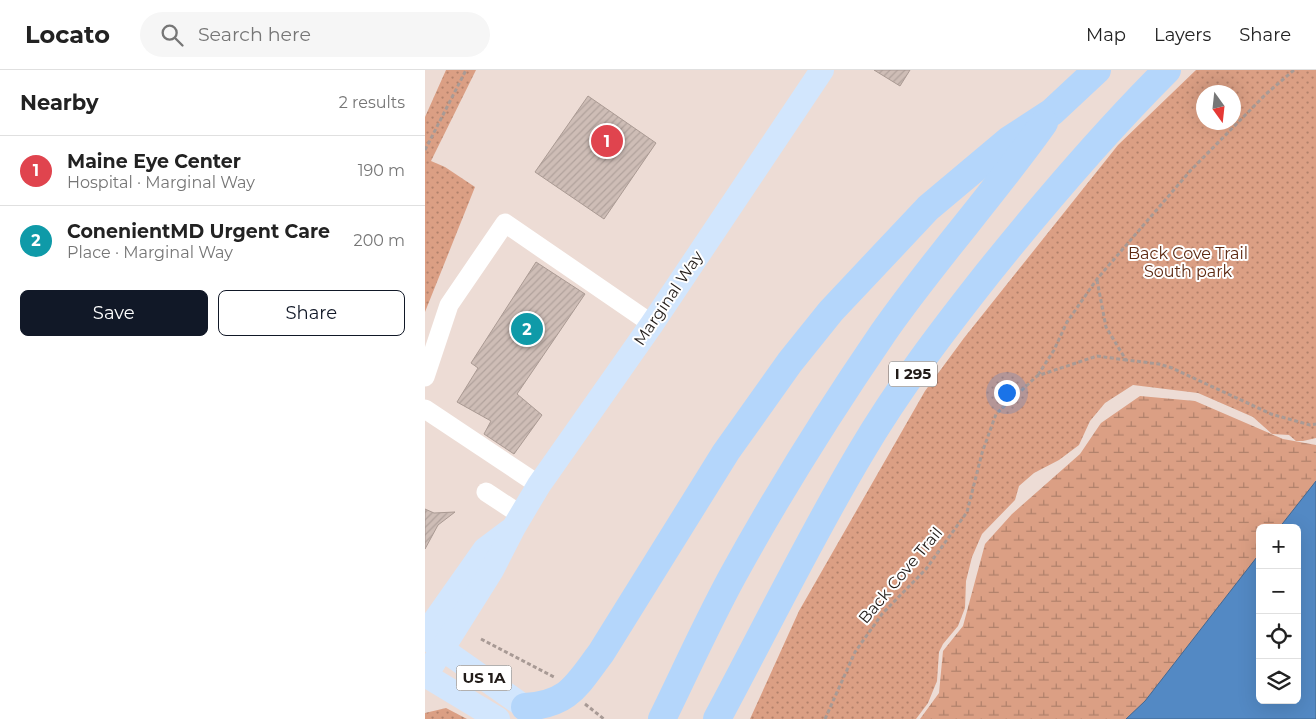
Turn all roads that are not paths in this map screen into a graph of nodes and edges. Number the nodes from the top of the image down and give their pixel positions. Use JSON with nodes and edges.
{"nodes":[{"id":1,"x":822,"y":70,"type":"edge"},
{"id":2,"x":1097,"y":70,"type":"edge"},
{"id":3,"x":1167,"y":70,"type":"edge"},
{"id":4,"x":1052,"y":112,"type":"junction"},
{"id":5,"x":651,"y":324,"type":"junction"},
{"id":6,"x":425,"y":377,"type":"edge"},
{"id":7,"x":425,"y":409,"type":"edge"},
{"id":8,"x":539,"y":485,"type":"junction"},
{"id":9,"x":486,"y":492,"type":"dead end"},
{"id":10,"x":518,"y":521,"type":"junction"},
{"id":11,"x":431,"y":640,"type":"edge"},
{"id":12,"x":748,"y":662,"type":"junction"},
{"id":13,"x":425,"y":676,"type":"edge"},
{"id":14,"x":535,"y":713,"type":"edge"},
{"id":15,"x":498,"y":719,"type":"edge"},
{"id":16,"x":662,"y":719,"type":"edge"},
{"id":17,"x":717,"y":719,"type":"edge"},
{"id":18,"x":728,"y":719,"type":"edge"}],
"edges":[{"from":1,"to":5,"type":"main road","name":"Marginal Way"},
{"from":2,"to":4,"type":"highway","number":"I 295"},
{"from":3,"to":12,"type":"highway","number":"I 295"},
{"from":4,"to":14,"type":"highway"},
{"from":4,"to":16,"type":"highway","number":"I 295"},
{"from":5,"to":6,"type":"lane"},
{"from":5,"to":8,"type":"main road","name":"Marginal Way"},
{"from":7,"to":8,"type":"lane"},
{"from":8,"to":10,"type":"main road","name":"Marginal Way"},
{"from":9,"to":10,"type":"lane"},
{"from":10,"to":11,"type":"main road","name":"Marginal Way"},
{"from":11,"to":13,"type":"main road","name":"Marginal Way"},
{"from":11,"to":14,"type":"main road","number":"US 1A"},
{"from":12,"to":17,"type":"highway","number":"I 295"},
{"from":12,"to":18,"type":"highway"},
{"from":13,"to":15,"type":"main road","number":"US 1A"}]}
